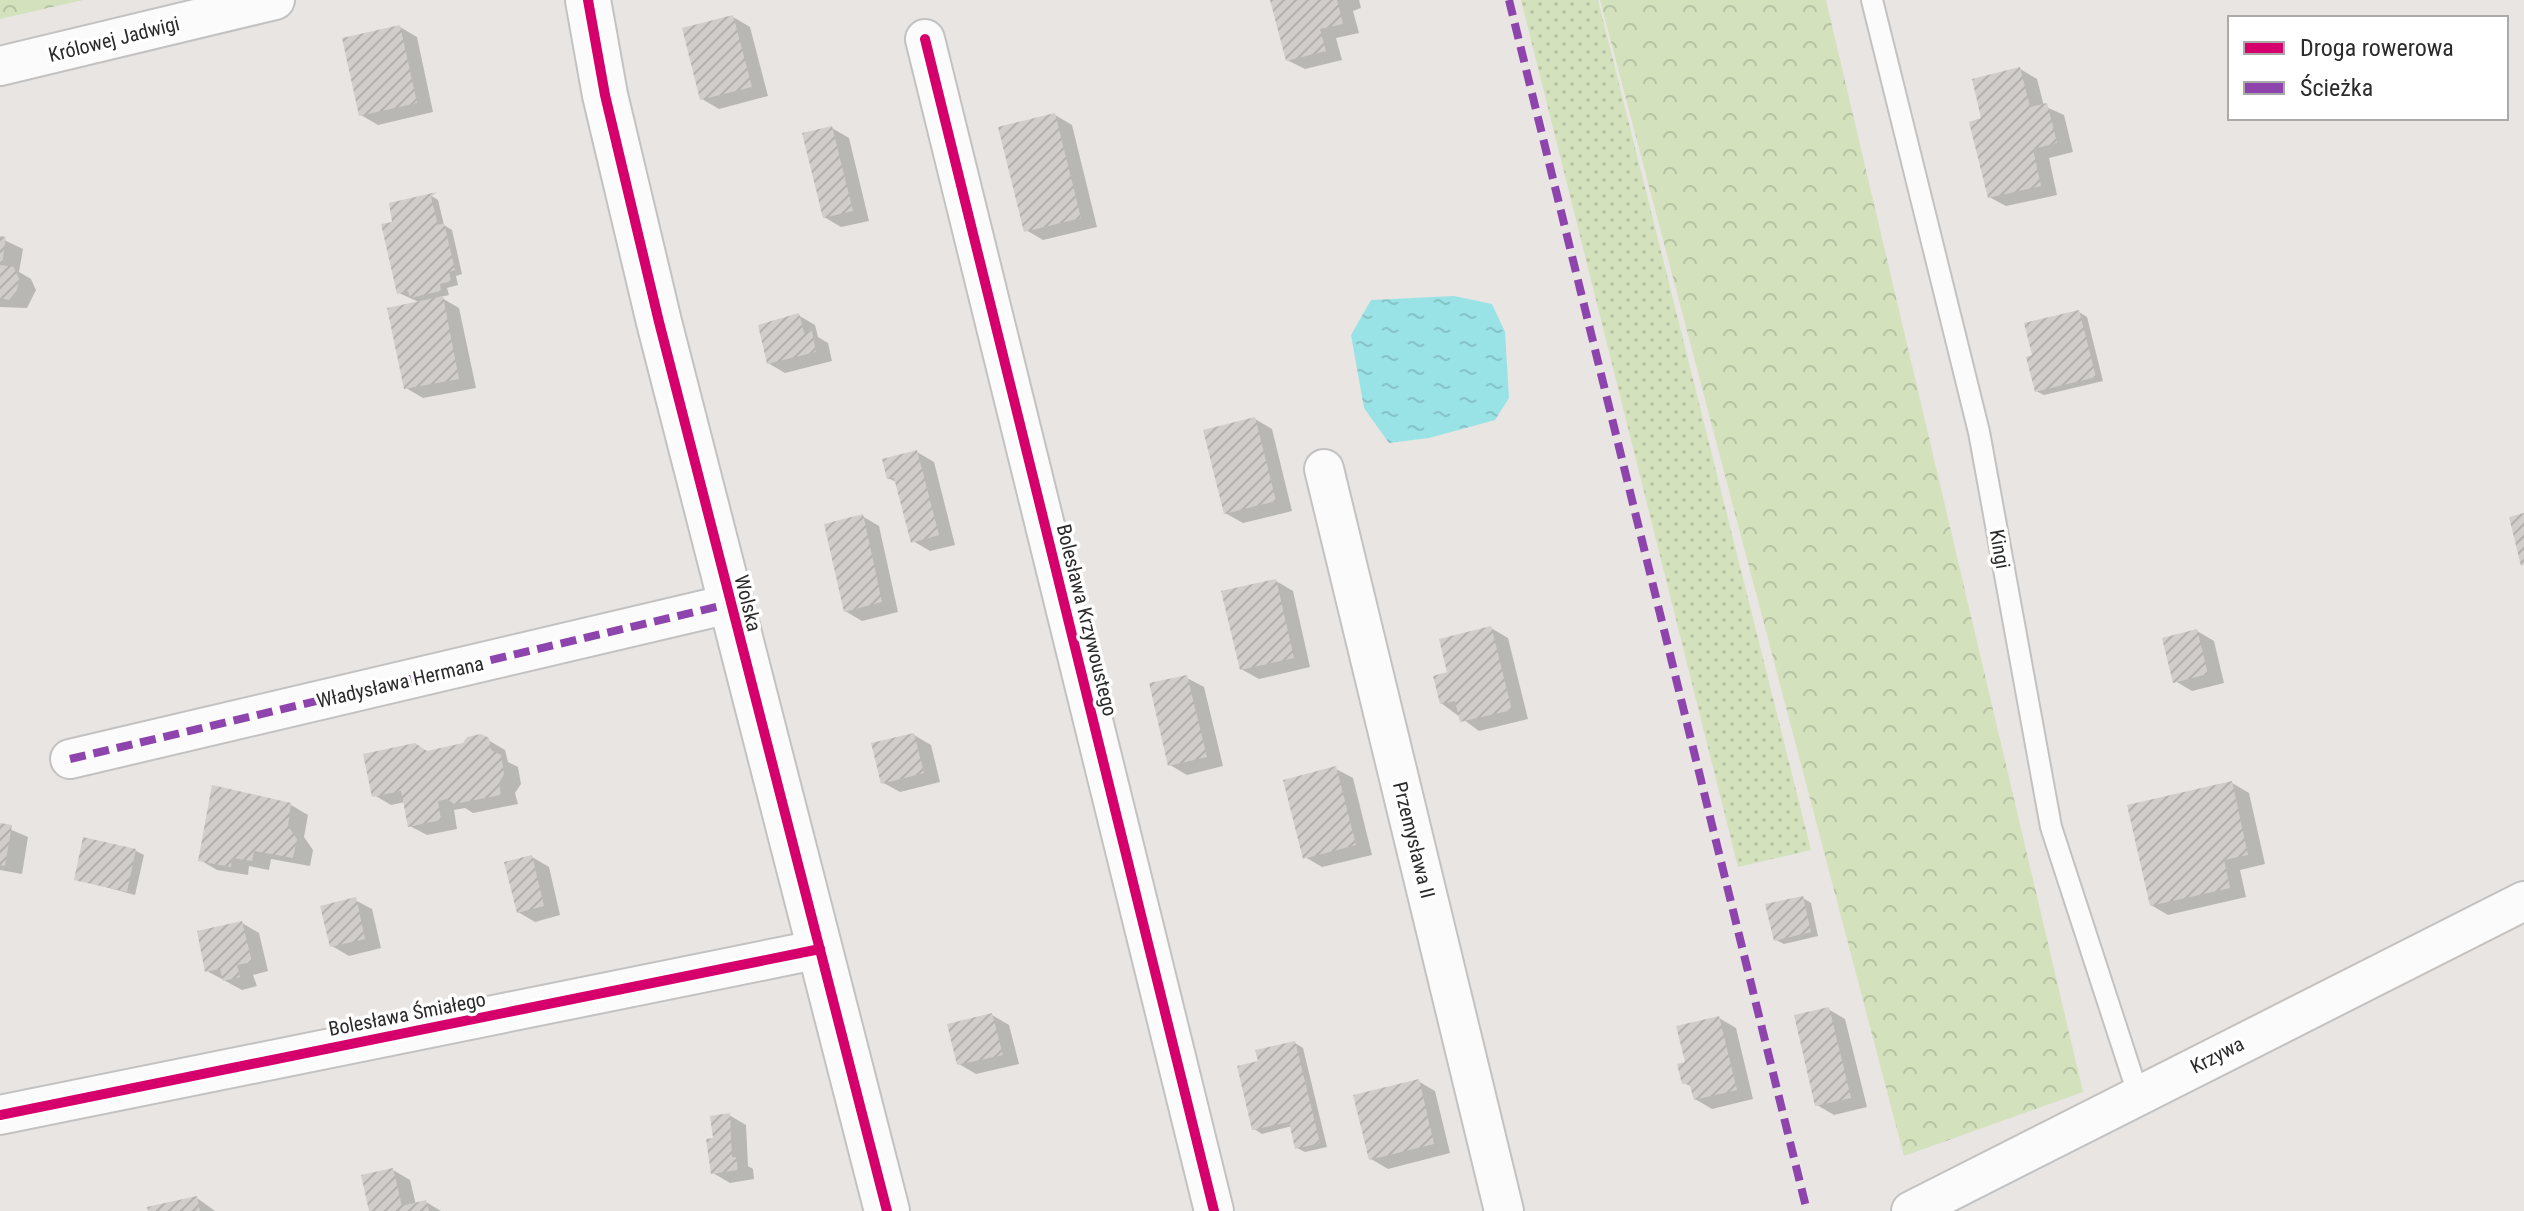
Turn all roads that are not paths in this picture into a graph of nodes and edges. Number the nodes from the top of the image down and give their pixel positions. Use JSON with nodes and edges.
{"nodes":[{"id":1,"x":275,"y":0,"type":"edge"},
{"id":2,"x":588,"y":0,"type":"edge"},
{"id":3,"x":1872,"y":0,"type":"edge"},
{"id":4,"x":925,"y":39,"type":"dead end"},
{"id":5,"x":0,"y":66,"type":"edge"},
{"id":6,"x":1324,"y":469,"type":"dead end"},
{"id":7,"x":729,"y":604,"type":"junction"},
{"id":8,"x":70,"y":759,"type":"dead end"},
{"id":9,"x":2524,"y":901,"type":"edge"},
{"id":10,"x":820,"y":949,"type":"junction"},
{"id":11,"x":2138,"y":1094,"type":"junction"},
{"id":12,"x":0,"y":1115,"type":"edge"},
{"id":13,"x":887,"y":1211,"type":"edge"},
{"id":14,"x":1214,"y":1211,"type":"edge"},
{"id":15,"x":1504,"y":1211,"type":"edge"},
{"id":16,"x":1911,"y":1211,"type":"edge"}],
"edges":[{"from":1,"to":5,"type":"street","name":"Królowej Jadwigi"},
{"from":2,"to":7,"type":"street","name":"Wolska"},
{"from":3,"to":11,"type":"lane","name":"Kingi"},
{"from":4,"to":14,"type":"street","name":"Bolesława Krzywoustego"},
{"from":6,"to":15,"type":"street","name":"Przemysława II"},
{"from":7,"to":8,"type":"street","name":"Władysława Hermana"},
{"from":7,"to":10,"type":"street","name":"Wolska"},
{"from":9,"to":11,"type":"street","name":"Krzywa"},
{"from":10,"to":12,"type":"street","name":"Bolesława Śmiałego"},
{"from":10,"to":13,"type":"street","name":"Wolska"},
{"from":11,"to":16,"type":"street","name":"Krzywa"}]}
